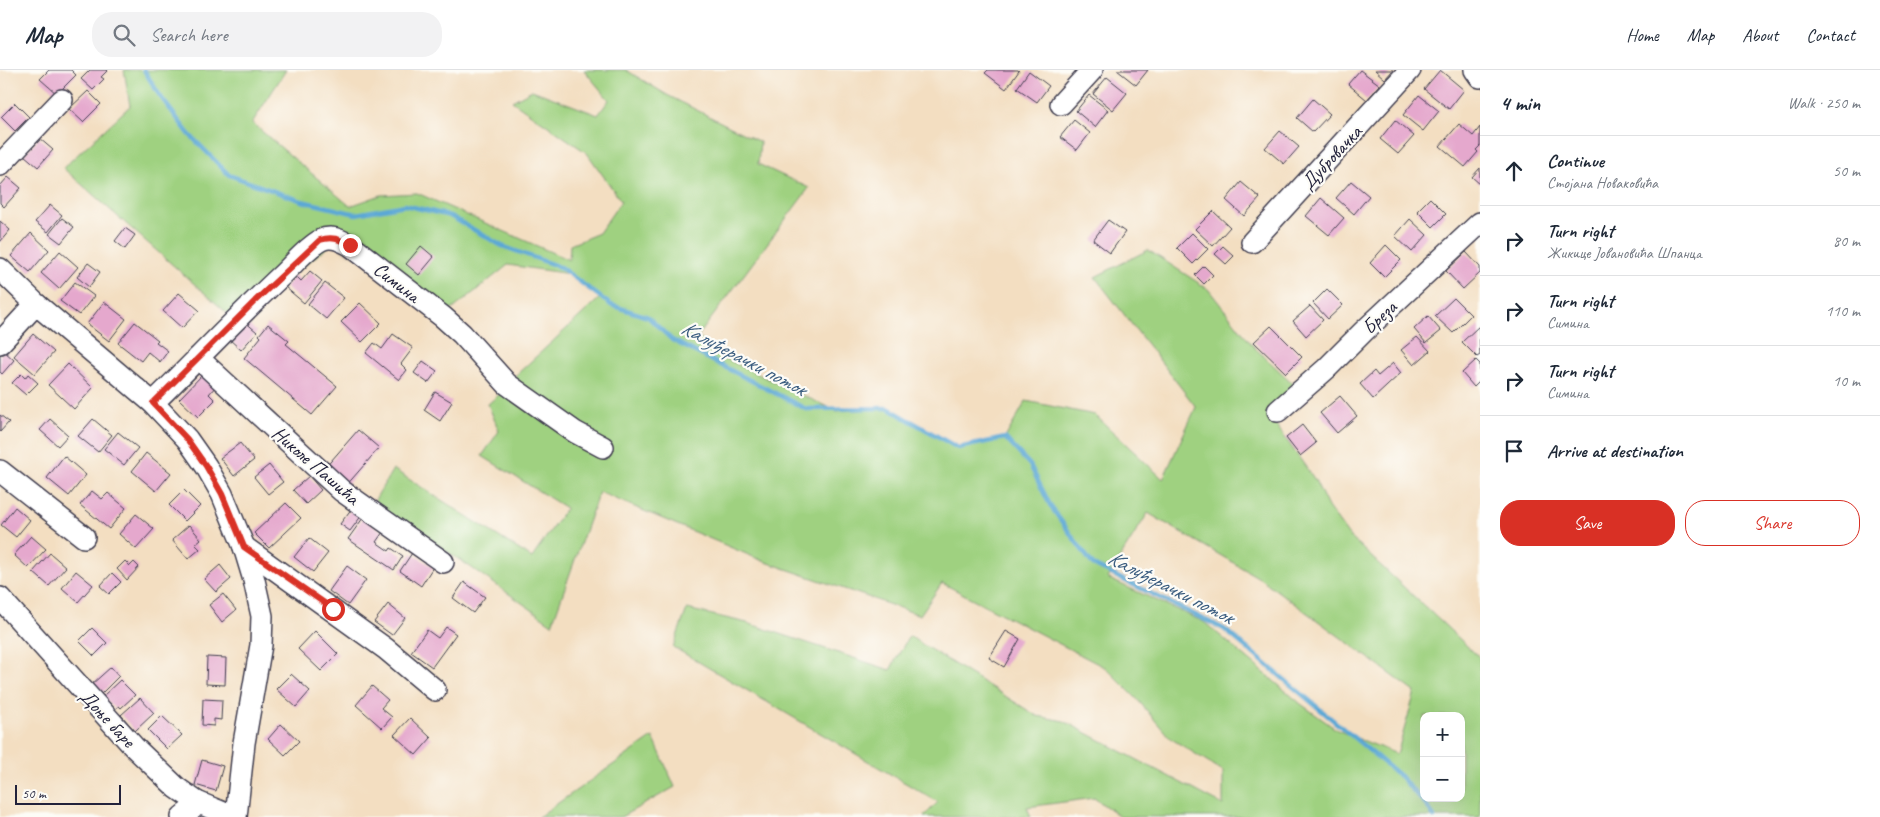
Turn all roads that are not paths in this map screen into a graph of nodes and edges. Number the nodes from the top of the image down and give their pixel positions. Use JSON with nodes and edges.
{"nodes":[{"id":1,"x":1092,"y":70,"type":"edge"},
{"id":2,"x":1410,"y":70,"type":"edge"},
{"id":3,"x":1476,"y":70,"type":"edge"},
{"id":4,"x":1480,"y":77,"type":"edge"},
{"id":5,"x":62,"y":100,"type":"dead end"},
{"id":6,"x":1061,"y":104,"type":"dead end"},
{"id":7,"x":0,"y":165,"type":"edge"},
{"id":8,"x":1480,"y":223,"type":"edge"},
{"id":9,"x":1252,"y":242,"type":"dead end"},
{"id":10,"x":0,"y":269,"type":"edge"},
{"id":11,"x":36,"y":304,"type":"junction"},
{"id":12,"x":0,"y":343,"type":"edge"},
{"id":13,"x":198,"y":358,"type":"junction"},
{"id":14,"x":153,"y":403,"type":"junction"},
{"id":15,"x":1278,"y":412,"type":"dead end"},
{"id":16,"x":603,"y":447,"type":"dead end"},
{"id":17,"x":0,"y":472,"type":"edge"},
{"id":18,"x":84,"y":537,"type":"dead end"},
{"id":19,"x":244,"y":547,"type":"junction"},
{"id":20,"x":443,"y":562,"type":"dead end"},
{"id":21,"x":0,"y":598,"type":"edge"},
{"id":22,"x":435,"y":690,"type":"dead end"},
{"id":23,"x":197,"y":802,"type":"junction"},
{"id":24,"x":182,"y":817,"type":"edge"},
{"id":25,"x":235,"y":817,"type":"edge"}],
"edges":[{"from":1,"to":6,"type":"street"},
{"from":2,"to":9,"type":"street","name":"Дубровачка"},
{"from":3,"to":4,"type":"street"},
{"from":5,"to":7,"type":"street"},
{"from":8,"to":15,"type":"street","name":"Бреза"},
{"from":10,"to":11,"type":"street"},
{"from":11,"to":12,"type":"street"},
{"from":11,"to":14,"type":"street"},
{"from":13,"to":14,"type":"street","name":"Симина"},
{"from":13,"to":16,"type":"street","name":"Симина"},
{"from":13,"to":20,"type":"street","name":"Николе Пашића"},
{"from":14,"to":19,"type":"street"},
{"from":17,"to":18,"type":"street"},
{"from":19,"to":22,"type":"street"},
{"from":19,"to":25,"type":"street"},
{"from":21,"to":23,"type":"street","name":"Доње баре"},
{"from":23,"to":24,"type":"street"},
{"from":23,"to":25,"type":"street","name":"Доње баре"}]}
